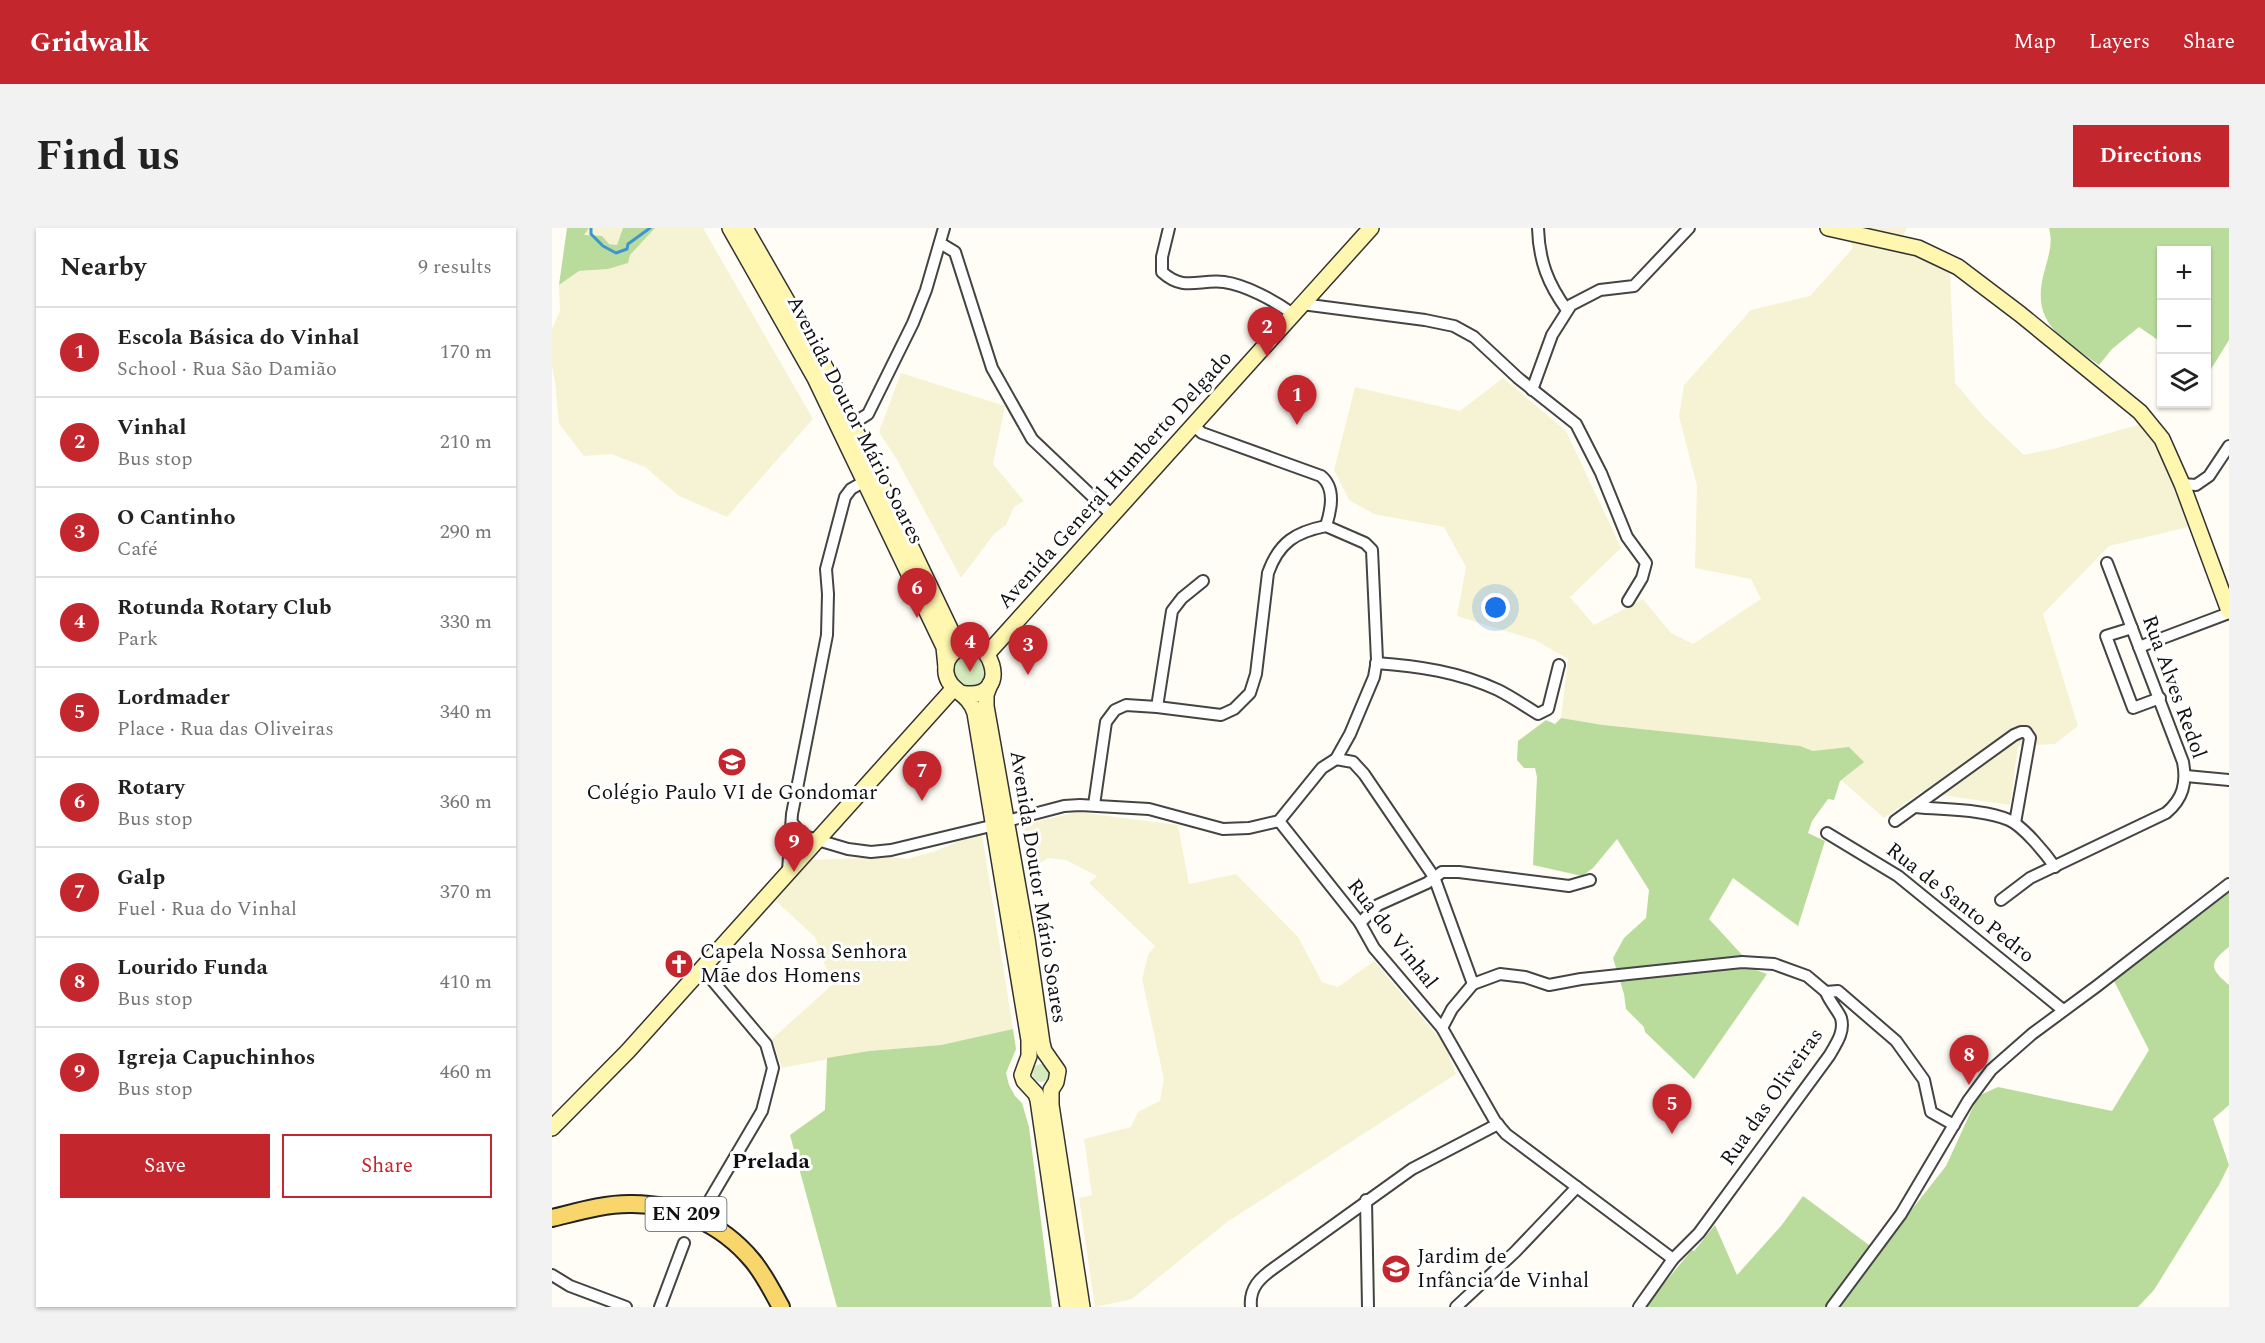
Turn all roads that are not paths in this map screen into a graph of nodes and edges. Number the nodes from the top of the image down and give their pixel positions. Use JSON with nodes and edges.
{"nodes":[{"id":1,"x":730,"y":228,"type":"edge"},
{"id":2,"x":745,"y":228,"type":"edge"},
{"id":3,"x":944,"y":228,"type":"edge"},
{"id":4,"x":1169,"y":228,"type":"edge"},
{"id":5,"x":1371,"y":228,"type":"edge"},
{"id":6,"x":1539,"y":228,"type":"edge"},
{"id":7,"x":1689,"y":228,"type":"edge"},
{"id":8,"x":1828,"y":228,"type":"edge"},
{"id":9,"x":940,"y":243,"type":"junction"},
{"id":10,"x":1298,"y":309,"type":"junction"},
{"id":11,"x":1567,"y":310,"type":"junction"},
{"id":12,"x":1532,"y":390,"type":"junction"},
{"id":13,"x":852,"y":424,"type":"junction"},
{"id":14,"x":1194,"y":426,"type":"junction"},
{"id":15,"x":2229,"y":446,"type":"edge"},
{"id":16,"x":865,"y":481,"type":"junction"},
{"id":17,"x":2182,"y":484,"type":"junction"},
{"id":18,"x":1112,"y":514,"type":"junction"},
{"id":19,"x":1326,"y":526,"type":"junction"},
{"id":20,"x":2107,"y":564,"type":"dead end"},
{"id":21,"x":1203,"y":581,"type":"dead end"},
{"id":22,"x":1628,"y":601,"type":"dead end"},
{"id":23,"x":2229,"y":612,"type":"edge"},
{"id":24,"x":2132,"y":628,"type":"junction"},
{"id":25,"x":966,"y":646,"type":"junction"},
{"id":26,"x":2139,"y":647,"type":"junction"},
{"id":27,"x":988,"y":653,"type":"junction"},
{"id":28,"x":1376,"y":663,"type":"junction"},
{"id":29,"x":1559,"y":665,"type":"dead end"},
{"id":30,"x":946,"y":667,"type":"junction"},
{"id":31,"x":990,"y":684,"type":"junction"},
{"id":32,"x":958,"y":691,"type":"junction"},
{"id":33,"x":2160,"y":698,"type":"junction"},
{"id":34,"x":1157,"y":706,"type":"junction"},
{"id":35,"x":1336,"y":759,"type":"junction"},
{"id":36,"x":2186,"y":776,"type":"junction"},
{"id":37,"x":2229,"y":780,"type":"edge"},
{"id":38,"x":1094,"y":805,"type":"junction"},
{"id":39,"x":1916,"y":807,"type":"junction"},
{"id":40,"x":1279,"y":821,"type":"junction"},
{"id":41,"x":1895,"y":821,"type":"dead end"},
{"id":42,"x":792,"y":823,"type":"junction"},
{"id":43,"x":1001,"y":823,"type":"junction"},
{"id":44,"x":2014,"y":823,"type":"junction"},
{"id":45,"x":1827,"y":833,"type":"dead end"},
{"id":46,"x":818,"y":840,"type":"junction"},
{"id":47,"x":2055,"y":867,"type":"junction"},
{"id":48,"x":788,"y":871,"type":"junction"},
{"id":49,"x":1434,"y":877,"type":"junction"},
{"id":50,"x":1590,"y":880,"type":"dead end"},
{"id":51,"x":2229,"y":884,"type":"edge"},
{"id":52,"x":2001,"y":900,"type":"dead end"},
{"id":53,"x":1360,"y":923,"type":"junction"},
{"id":54,"x":702,"y":968,"type":"junction"},
{"id":55,"x":1473,"y":984,"type":"junction"},
{"id":56,"x":1826,"y":992,"type":"junction"},
{"id":57,"x":2063,"y":1010,"type":"junction"},
{"id":58,"x":1442,"y":1028,"type":"junction"},
{"id":59,"x":1052,"y":1060,"type":"junction"},
{"id":60,"x":1025,"y":1064,"type":"junction"},
{"id":61,"x":1053,"y":1086,"type":"junction"},
{"id":62,"x":1032,"y":1089,"type":"junction"},
{"id":63,"x":1498,"y":1124,"type":"junction"},
{"id":64,"x":1954,"y":1125,"type":"junction"},
{"id":65,"x":552,"y":1128,"type":"edge"},
{"id":66,"x":1577,"y":1187,"type":"junction"},
{"id":67,"x":1366,"y":1200,"type":"junction"},
{"id":68,"x":552,"y":1218,"type":"edge"},
{"id":69,"x":699,"y":1218,"type":"junction"},
{"id":70,"x":684,"y":1243,"type":"dead end"},
{"id":71,"x":1673,"y":1259,"type":"junction"},
{"id":72,"x":552,"y":1275,"type":"edge"},
{"id":73,"x":627,"y":1307,"type":"edge"},
{"id":74,"x":660,"y":1307,"type":"edge"},
{"id":75,"x":781,"y":1307,"type":"edge"},
{"id":76,"x":1068,"y":1307,"type":"edge"},
{"id":77,"x":1082,"y":1307,"type":"edge"},
{"id":78,"x":1251,"y":1307,"type":"edge"},
{"id":79,"x":1368,"y":1307,"type":"edge"},
{"id":80,"x":1456,"y":1307,"type":"edge"},
{"id":81,"x":1639,"y":1307,"type":"edge"},
{"id":82,"x":1832,"y":1307,"type":"edge"}],
"edges":[{"from":1,"to":16,"type":"main road","name":"Avenida Doutor Mário Soares"},
{"from":2,"to":13,"type":"main road","name":"Avenida Doutor Mário Soares"},
{"from":3,"to":9,"type":"street"},
{"from":4,"to":10,"type":"street"},
{"from":5,"to":10,"type":"main road","name":"Avenida General Humberto Delgado"},
{"from":6,"to":11,"type":"street"},
{"from":7,"to":11,"type":"street"},
{"from":8,"to":17,"type":"main road"},
{"from":9,"to":13,"type":"street"},
{"from":9,"to":18,"type":"street"},
{"from":10,"to":12,"type":"street"},
{"from":10,"to":14,"type":"main road","name":"Avenida General Humberto Delgado"},
{"from":11,"to":12,"type":"street"},
{"from":12,"to":22,"type":"street"},
{"from":13,"to":25,"type":"main road","name":"Avenida Doutor Mário Soares"},
{"from":14,"to":18,"type":"main road","name":"Avenida General Humberto Delgado"},
{"from":14,"to":19,"type":"street"},
{"from":15,"to":17,"type":"street"},
{"from":16,"to":30,"type":"main road","name":"Avenida Doutor Mário Soares"},
{"from":16,"to":42,"type":"street"},
{"from":17,"to":23,"type":"main road"},
{"from":18,"to":27,"type":"main road","name":"Avenida General Humberto Delgado"},
{"from":19,"to":28,"type":"street"},
{"from":19,"to":34,"type":"street"},
{"from":20,"to":24,"type":"street","name":"Rua Alves Redol"},
{"from":21,"to":34,"type":"street"},
{"from":23,"to":26,"type":"street"},
{"from":24,"to":26,"type":"street","name":"Rua Alves Redol"},
{"from":24,"to":33,"type":"street"},
{"from":25,"to":27,"type":"main road"},
{"from":25,"to":30,"type":"main road"},
{"from":26,"to":33,"type":"street","name":"Rua Alves Redol"},
{"from":27,"to":31,"type":"main road"},
{"from":28,"to":29,"type":"street"},
{"from":28,"to":35,"type":"street"},
{"from":30,"to":32,"type":"main road"},
{"from":31,"to":32,"type":"main road"},
{"from":31,"to":43,"type":"main road","name":"Avenida Doutor Mário Soares"},
{"from":32,"to":43,"type":"main road","name":"Avenida Doutor Mário Soares"},
{"from":32,"to":46,"type":"main road"},
{"from":33,"to":36,"type":"street","name":"Rua Alves Redol"},
{"from":34,"to":38,"type":"street"},
{"from":35,"to":40,"type":"street"},
{"from":35,"to":49,"type":"street"},
{"from":36,"to":37,"type":"street"},
{"from":36,"to":47,"type":"street","name":"Rua Alves Redol"},
{"from":38,"to":40,"type":"street"},
{"from":38,"to":43,"type":"street"},
{"from":39,"to":41,"type":"street"},
{"from":39,"to":44,"type":"street"},
{"from":39,"to":44,"type":"street"},
{"from":40,"to":53,"type":"street","name":"Rua do Vinhal"},
{"from":42,"to":46,"type":"street"},
{"from":42,"to":48,"type":"street"},
{"from":43,"to":46,"type":"street"},
{"from":43,"to":59,"type":"main road","name":"Avenida Doutor Mário Soares"},
{"from":43,"to":60,"type":"main road","name":"Avenida Doutor Mário Soares"},
{"from":44,"to":47,"type":"street"},
{"from":45,"to":57,"type":"street","name":"Rua de Santo Pedro"},
{"from":46,"to":48,"type":"main road"},
{"from":47,"to":52,"type":"street","name":"Rua Alves Redol"},
{"from":48,"to":54,"type":"main road"},
{"from":49,"to":50,"type":"street"},
{"from":49,"to":53,"type":"street"},
{"from":49,"to":55,"type":"street"},
{"from":51,"to":57,"type":"street"},
{"from":53,"to":58,"type":"street","name":"Rua do Vinhal"},
{"from":54,"to":65,"type":"main road"},
{"from":54,"to":69,"type":"street"},
{"from":55,"to":56,"type":"street"},
{"from":55,"to":58,"type":"street"},
{"from":56,"to":64,"type":"street"},
{"from":56,"to":71,"type":"street","name":"Rua das Oliveiras"},
{"from":57,"to":64,"type":"street"},
{"from":58,"to":63,"type":"street","name":"Rua do Vinhal"},
{"from":59,"to":60,"type":"main road","name":"Avenida Doutor Mário Soares"},
{"from":59,"to":61,"type":"main road","name":"Avenida Doutor Mário Soares"},
{"from":60,"to":62,"type":"main road","name":"Avenida Doutor Mário Soares"},
{"from":61,"to":62,"type":"main road"},
{"from":61,"to":77,"type":"main road","name":"Avenida Doutor Mário Soares"},
{"from":62,"to":76,"type":"main road","name":"Avenida Doutor Mário Soares"},
{"from":63,"to":66,"type":"street","name":"Rua do Vinhal"},
{"from":63,"to":67,"type":"street"},
{"from":64,"to":82,"type":"street"},
{"from":66,"to":71,"type":"street","name":"Rua do Vinhal"},
{"from":66,"to":80,"type":"street"},
{"from":67,"to":78,"type":"street"},
{"from":67,"to":79,"type":"street"},
{"from":68,"to":69,"type":"main road","number":"EN 209"},
{"from":69,"to":75,"type":"main road","number":"EN 209"},
{"from":70,"to":74,"type":"street"},
{"from":71,"to":81,"type":"street","name":"Rua das Oliveiras"},
{"from":72,"to":73,"type":"street"}]}
